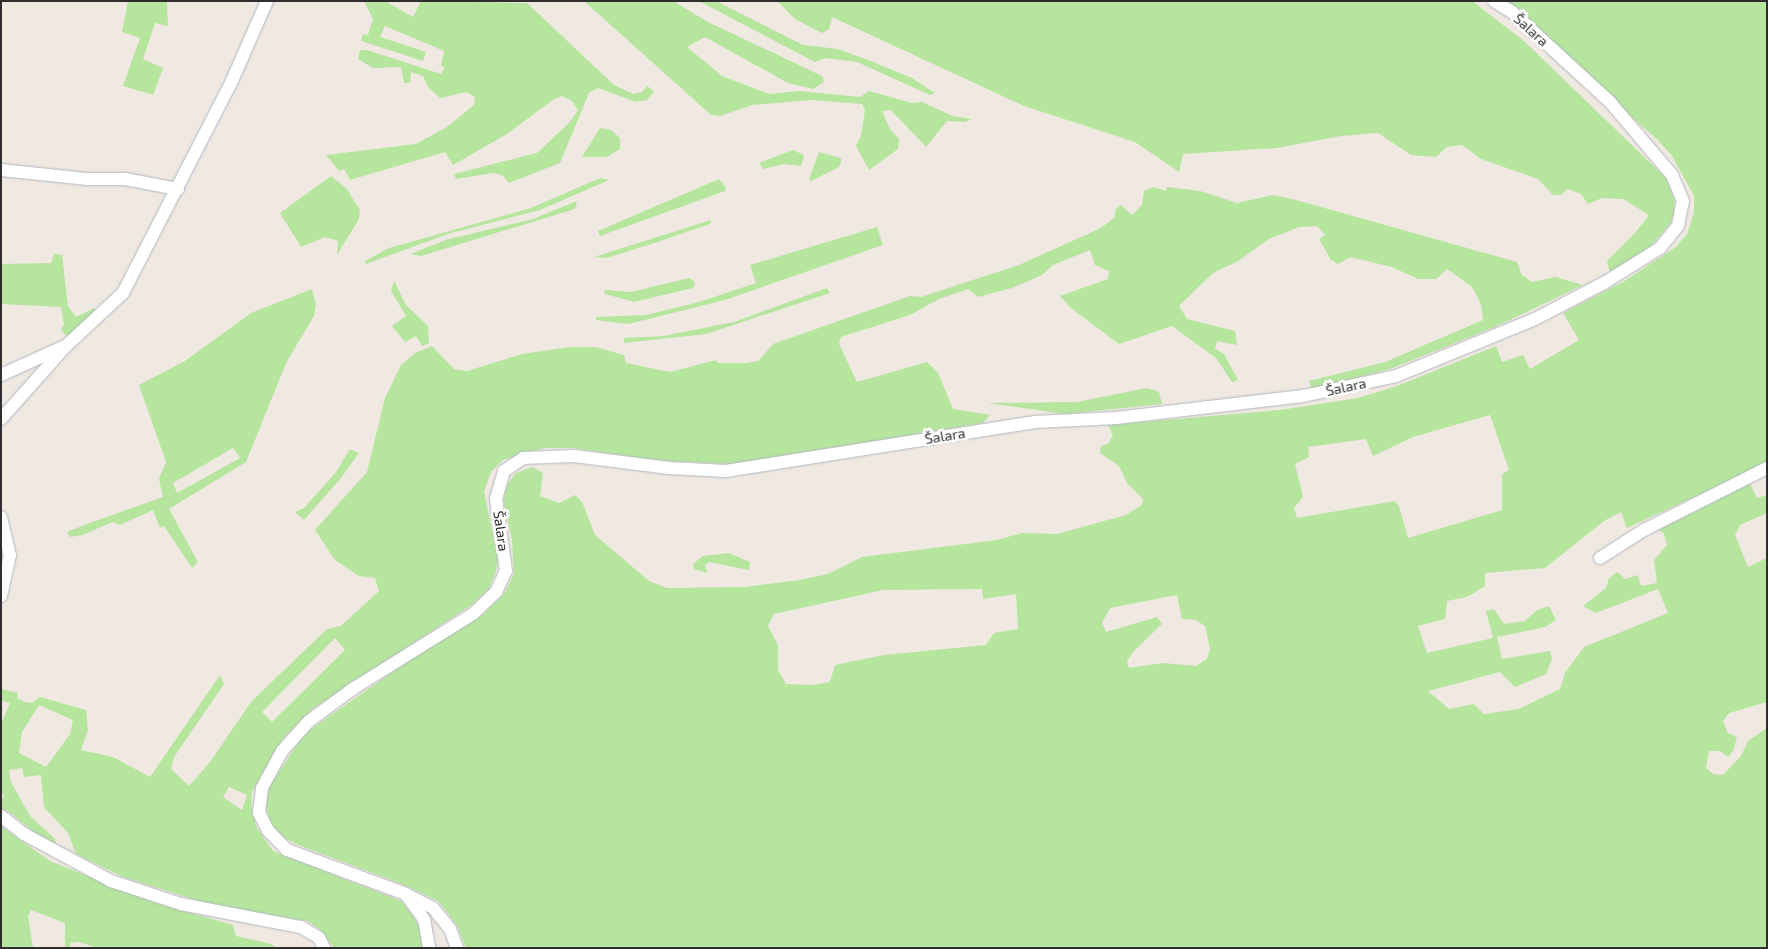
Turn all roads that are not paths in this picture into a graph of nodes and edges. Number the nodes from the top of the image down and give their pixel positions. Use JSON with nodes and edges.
{"nodes":[{"id":1,"x":267,"y":1,"type":"edge"},
{"id":2,"x":1494,"y":1,"type":"edge"},
{"id":3,"x":1,"y":170,"type":"edge"},
{"id":4,"x":178,"y":189,"type":"junction"},
{"id":5,"x":67,"y":346,"type":"junction"},
{"id":6,"x":1,"y":375,"type":"edge"},
{"id":7,"x":1,"y":420,"type":"edge"},
{"id":8,"x":1767,"y":468,"type":"edge"},
{"id":9,"x":1,"y":517,"type":"edge"},
{"id":10,"x":1600,"y":558,"type":"dead end"},
{"id":11,"x":1,"y":596,"type":"edge"},
{"id":12,"x":1,"y":816,"type":"edge"},
{"id":13,"x":406,"y":894,"type":"junction"},
{"id":14,"x":324,"y":948,"type":"edge"},
{"id":15,"x":429,"y":948,"type":"edge"},
{"id":16,"x":457,"y":948,"type":"edge"}],
"edges":[{"from":1,"to":4,"type":"street"},
{"from":2,"to":13,"type":"street","name":"Šalara"},
{"from":3,"to":4,"type":"street"},
{"from":4,"to":5,"type":"street"},
{"from":5,"to":6,"type":"street"},
{"from":5,"to":7,"type":"street"},
{"from":8,"to":10,"type":"street"},
{"from":9,"to":11,"type":"street"},
{"from":12,"to":14,"type":"street"},
{"from":13,"to":15,"type":"street"},
{"from":13,"to":16,"type":"street","name":"Šalara"}]}
